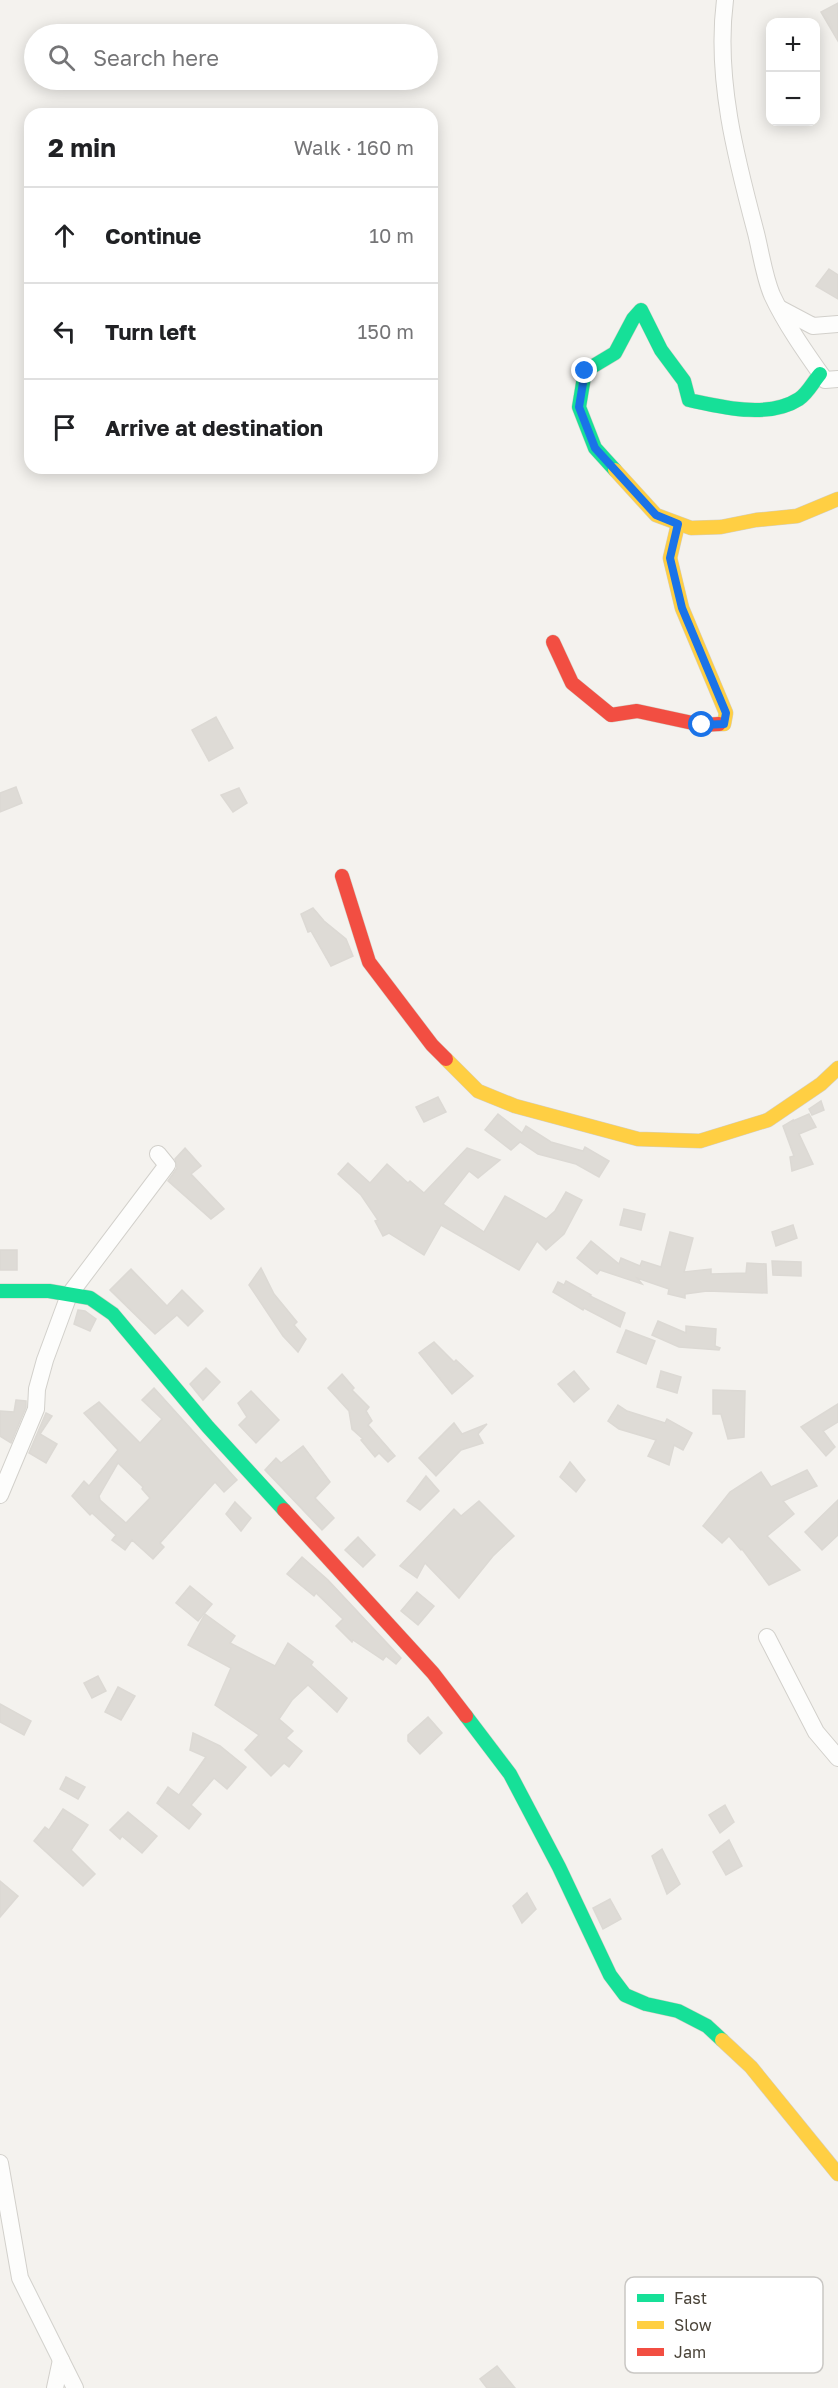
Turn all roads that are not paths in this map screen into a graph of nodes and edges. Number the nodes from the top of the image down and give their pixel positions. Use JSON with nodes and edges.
{"nodes":[{"id":1,"x":725,"y":0,"type":"edge"},
{"id":2,"x":780,"y":308,"type":"junction"},
{"id":3,"x":838,"y":324,"type":"edge"},
{"id":4,"x":820,"y":374,"type":"junction"},
{"id":5,"x":838,"y":379,"type":"edge"},
{"id":6,"x":838,"y":499,"type":"edge"},
{"id":7,"x":678,"y":524,"type":"junction"},
{"id":8,"x":553,"y":642,"type":"dead end"},
{"id":9,"x":342,"y":876,"type":"dead end"},
{"id":10,"x":838,"y":1068,"type":"edge"},
{"id":11,"x":158,"y":1154,"type":"dead end"},
{"id":12,"x":0,"y":1291,"type":"edge"},
{"id":13,"x":69,"y":1295,"type":"junction"},
{"id":14,"x":0,"y":1495,"type":"edge"},
{"id":15,"x":767,"y":1637,"type":"dead end"},
{"id":16,"x":838,"y":1758,"type":"edge"},
{"id":17,"x":0,"y":2163,"type":"edge"},
{"id":18,"x":838,"y":2174,"type":"edge"},
{"id":19,"x":61,"y":2360,"type":"junction"},
{"id":20,"x":55,"y":2388,"type":"edge"},
{"id":21,"x":75,"y":2388,"type":"edge"}],
"edges":[{"from":1,"to":2,"type":"street"},
{"from":2,"to":3,"type":"street"},
{"from":2,"to":4,"type":"street"},
{"from":4,"to":5,"type":"street"},
{"from":4,"to":7,"type":"street"},
{"from":6,"to":7,"type":"street"},
{"from":7,"to":8,"type":"street"},
{"from":9,"to":10,"type":"street"},
{"from":11,"to":13,"type":"street"},
{"from":12,"to":13,"type":"street"},
{"from":13,"to":14,"type":"street"},
{"from":13,"to":18,"type":"street"},
{"from":15,"to":16,"type":"street"},
{"from":17,"to":19,"type":"street"},
{"from":19,"to":20,"type":"street"},
{"from":19,"to":21,"type":"street"}]}
